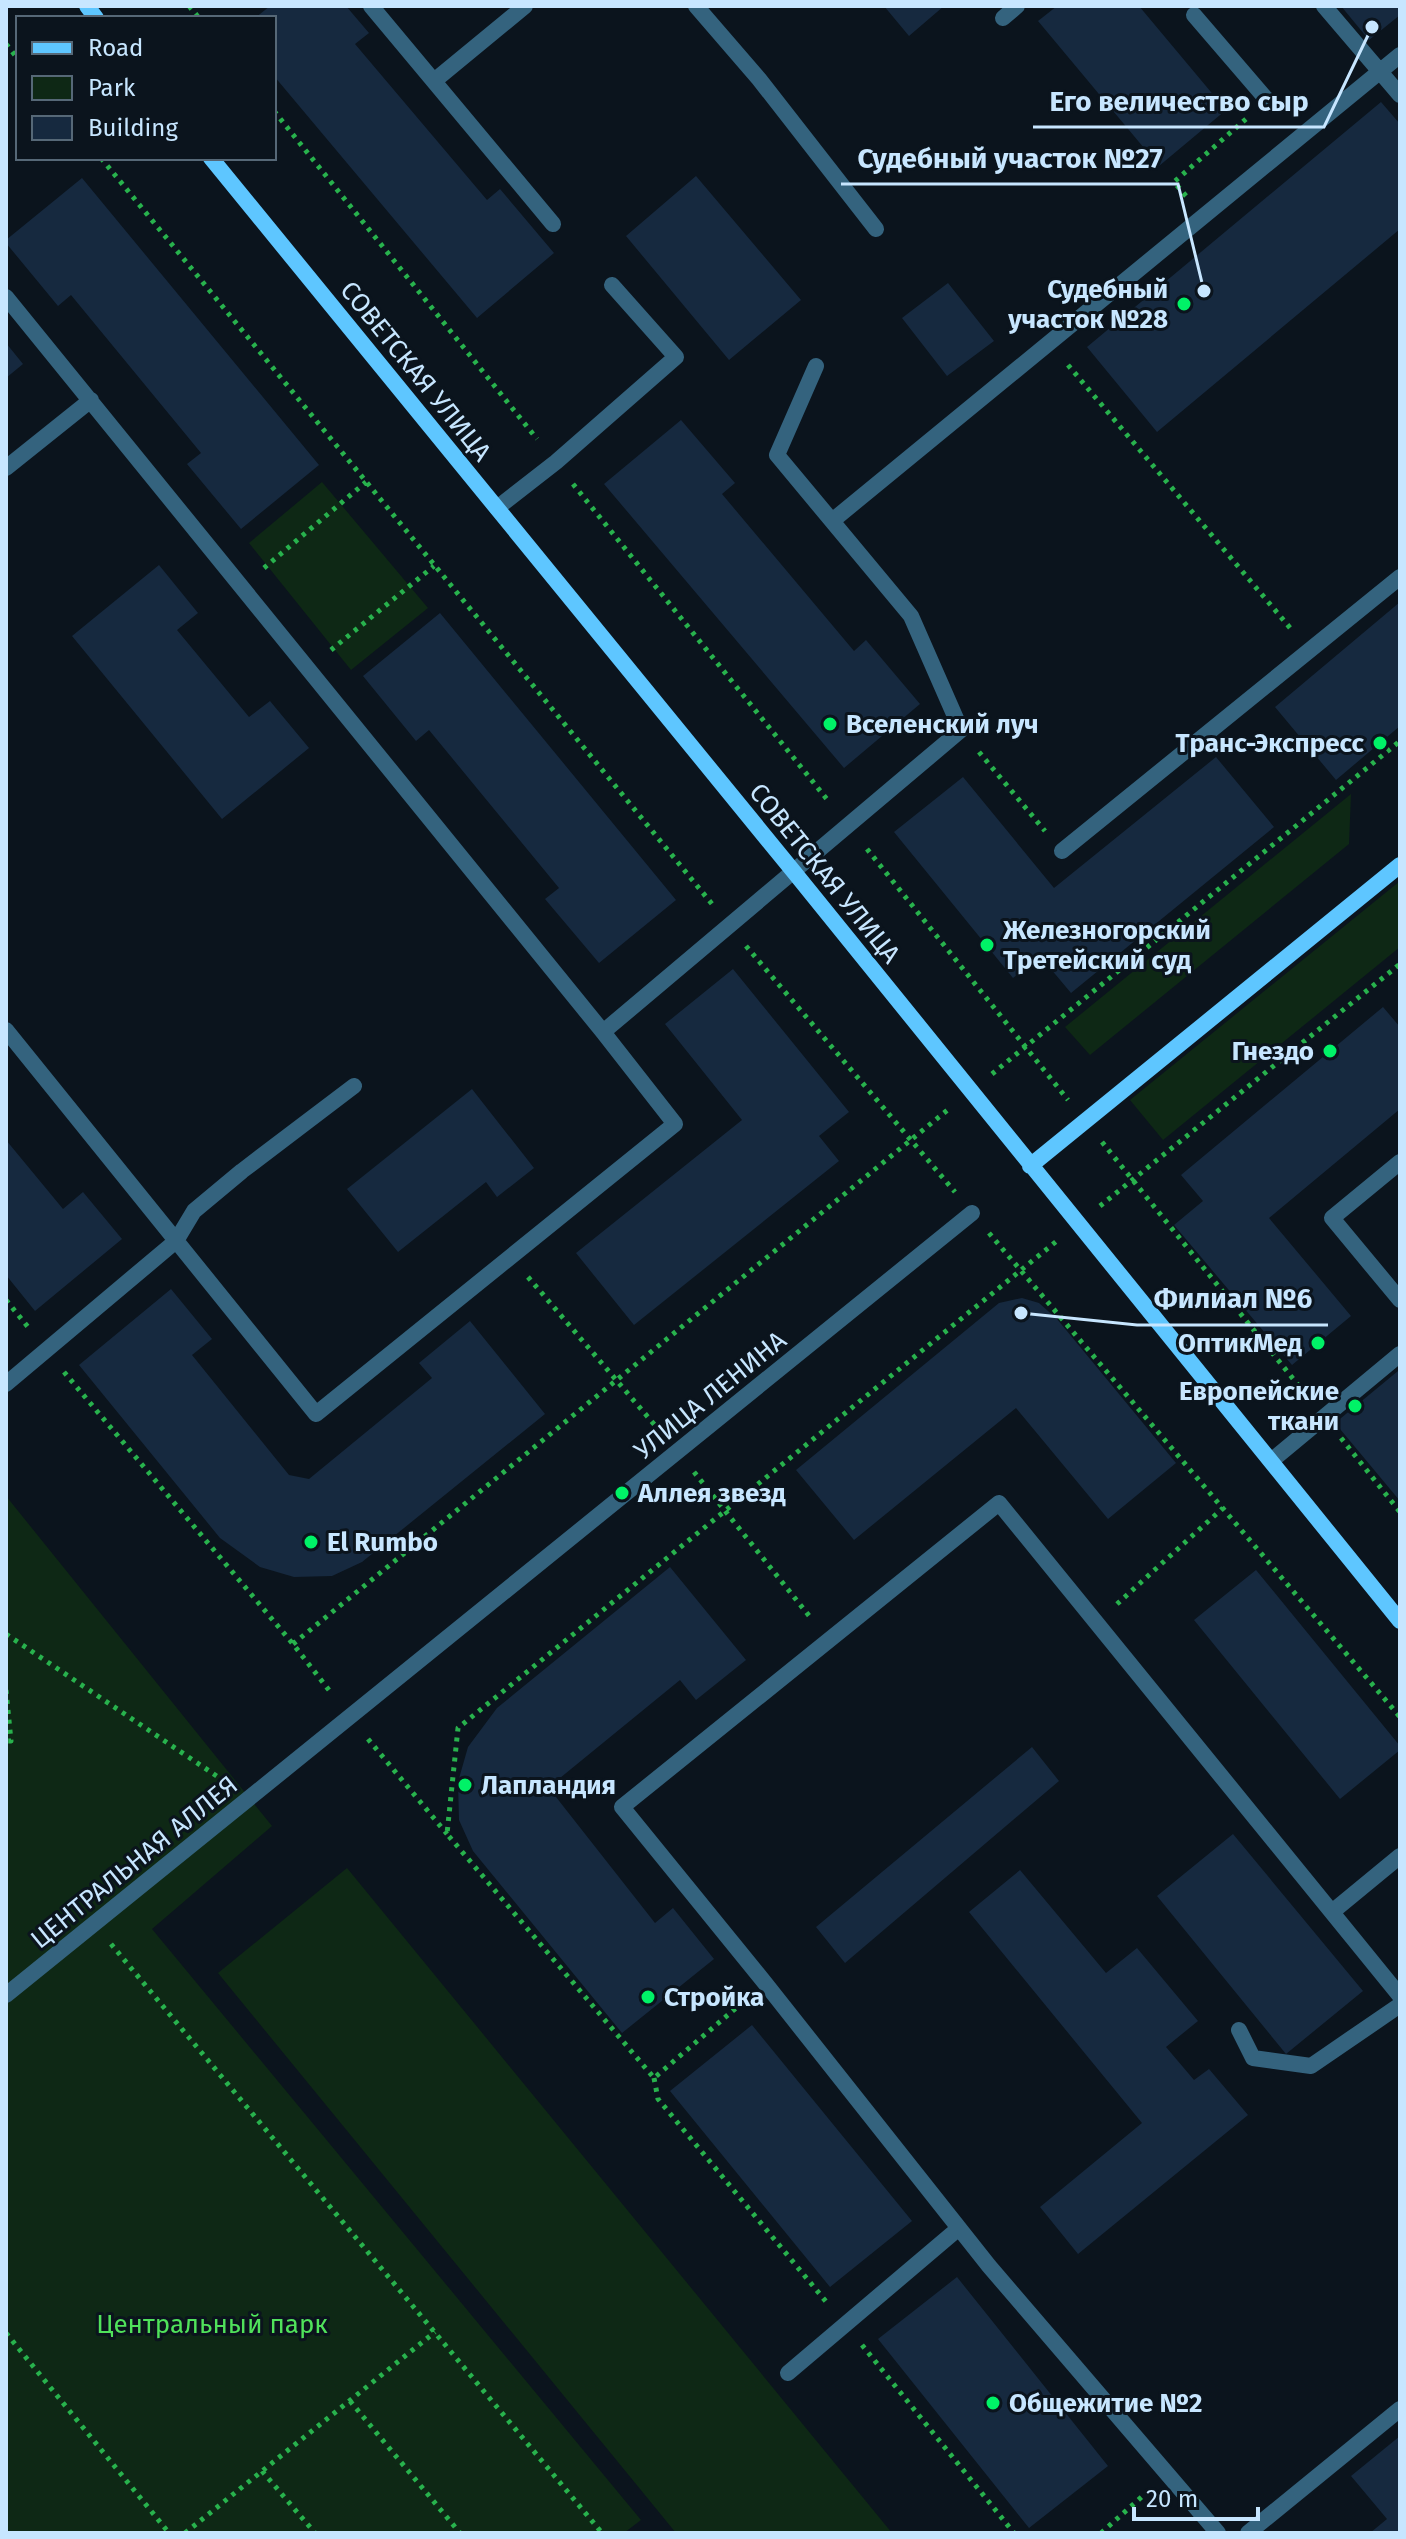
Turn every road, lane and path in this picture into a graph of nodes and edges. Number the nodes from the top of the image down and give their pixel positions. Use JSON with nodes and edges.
{"nodes":[{"id":1,"x":371,"y":6,"type":"edge"},
{"id":2,"x":525,"y":6,"type":"edge"},
{"id":3,"x":696,"y":6,"type":"edge"},
{"id":4,"x":1017,"y":6,"type":"edge"},
{"id":5,"x":1324,"y":6,"type":"edge"},
{"id":6,"x":1195,"y":9,"type":"edge"},
{"id":7,"x":1003,"y":18,"type":"dead end"},
{"id":8,"x":1400,"y":55,"type":"edge"},
{"id":9,"x":1380,"y":72,"type":"junction"},
{"id":10,"x":434,"y":81,"type":"junction"},
{"id":11,"x":1400,"y":95,"type":"edge"},
{"id":12,"x":1268,"y":101,"type":"joint"},
{"id":13,"x":213,"y":160,"type":"edge"},
{"id":14,"x":1203,"y":216,"type":"junction"},
{"id":15,"x":553,"y":224,"type":"dead end"},
{"id":16,"x":876,"y":229,"type":"dead end"},
{"id":17,"x":612,"y":285,"type":"dead end"},
{"id":18,"x":6,"y":297,"type":"edge"},
{"id":19,"x":1049,"y":343,"type":"junction"},
{"id":20,"x":816,"y":366,"type":"dead end"},
{"id":21,"x":91,"y":400,"type":"junction"},
{"id":22,"x":6,"y":468,"type":"edge"},
{"id":23,"x":366,"y":482,"type":"dead end"},
{"id":24,"x":497,"y":508,"type":"junction"},
{"id":25,"x":832,"y":521,"type":"junction"},
{"id":26,"x":434,"y":566,"type":"dead end"},
{"id":27,"x":1400,"y":577,"type":"edge"},
{"id":28,"x":242,"y":586,"type":"junction"},
{"id":29,"x":1309,"y":650,"type":"junction"},
{"id":30,"x":308,"y":668,"type":"junction"},
{"id":31,"x":961,"y":730,"type":"junction"},
{"id":32,"x":1400,"y":741,"type":"edge"},
{"id":33,"x":1062,"y":851,"type":"joint"},
{"id":34,"x":1400,"y":865,"type":"edge"},
{"id":35,"x":794,"y":872,"type":"junction"},
{"id":36,"x":1400,"y":964,"type":"edge"},
{"id":37,"x":6,"y":1030,"type":"edge"},
{"id":38,"x":603,"y":1032,"type":"junction"},
{"id":39,"x":354,"y":1086,"type":"dead end"},
{"id":40,"x":970,"y":1092,"type":"junction"},
{"id":41,"x":1400,"y":1162,"type":"edge"},
{"id":42,"x":1030,"y":1166,"type":"junction"},
{"id":43,"x":972,"y":1213,"type":"dead end"},
{"id":44,"x":1078,"y":1225,"type":"junction"},
{"id":45,"x":176,"y":1241,"type":"junction"},
{"id":46,"x":510,"y":1257,"type":"junction"},
{"id":47,"x":6,"y":1300,"type":"edge"},
{"id":48,"x":1400,"y":1300,"type":"edge"},
{"id":49,"x":46,"y":1350,"type":"junction"},
{"id":50,"x":1400,"y":1354,"type":"edge"},
{"id":51,"x":616,"y":1381,"type":"junction"},
{"id":52,"x":6,"y":1384,"type":"edge"},
{"id":53,"x":1271,"y":1461,"type":"junction"},
{"id":54,"x":1223,"y":1508,"type":"dead end"},
{"id":55,"x":725,"y":1511,"type":"junction"},
{"id":56,"x":1400,"y":1621,"type":"edge"},
{"id":57,"x":1097,"y":1623,"type":"junction"},
{"id":58,"x":6,"y":1634,"type":"edge"},
{"id":59,"x":828,"y":1639,"type":"junction"},
{"id":60,"x":293,"y":1644,"type":"junction"},
{"id":61,"x":6,"y":1690,"type":"edge"},
{"id":62,"x":351,"y":1718,"type":"junction"},
{"id":63,"x":6,"y":1741,"type":"edge"},
{"id":64,"x":291,"y":1766,"type":"joint"},
{"id":65,"x":250,"y":1799,"type":"junction"},
{"id":66,"x":447,"y":1834,"type":"junction"},
{"id":67,"x":1400,"y":1856,"type":"edge"},
{"id":68,"x":1332,"y":1912,"type":"junction"},
{"id":69,"x":135,"y":1973,"type":"dead end"},
{"id":70,"x":765,"y":1983,"type":"junction"},
{"id":71,"x":6,"y":1995,"type":"edge"},
{"id":72,"x":1400,"y":1996,"type":"edge"},
{"id":73,"x":1400,"y":2005,"type":"edge"},
{"id":74,"x":1239,"y":2030,"type":"dead end"},
{"id":75,"x":959,"y":2228,"type":"junction"},
{"id":76,"x":435,"y":2332,"type":"junction"},
{"id":77,"x":6,"y":2333,"type":"edge"},
{"id":78,"x":788,"y":2373,"type":"dead end"},
{"id":79,"x":350,"y":2401,"type":"junction"},
{"id":80,"x":1400,"y":2409,"type":"edge"},
{"id":81,"x":262,"y":2471,"type":"junction"},
{"id":82,"x":1168,"y":2474,"type":"junction"},
{"id":83,"x":169,"y":2533,"type":"edge"},
{"id":84,"x":185,"y":2533,"type":"edge"},
{"id":85,"x":315,"y":2533,"type":"edge"},
{"id":86,"x":460,"y":2533,"type":"edge"},
{"id":87,"x":602,"y":2533,"type":"edge"},
{"id":88,"x":1101,"y":2533,"type":"edge"},
{"id":89,"x":1218,"y":2533,"type":"edge"},
{"id":90,"x":1248,"y":2533,"type":"edge"}],
"edges":[{"from":1,"to":10,"type":"street"},
{"from":2,"to":10,"type":"street"},
{"from":3,"to":16,"type":"street"},
{"from":4,"to":7,"type":"street"},
{"from":5,"to":9,"type":"street"},
{"from":6,"to":12,"type":"street"},
{"from":8,"to":9,"type":"street"},
{"from":9,"to":11,"type":"street"},
{"from":9,"to":14,"type":"street"},
{"from":10,"to":15,"type":"street"},
{"from":12,"to":14,"type":"path"},
{"from":13,"to":24,"type":"main road","name":"СОВЕТСКАЯ УЛИЦА"},
{"from":14,"to":19,"type":"street"},
{"from":17,"to":24,"type":"street"},
{"from":18,"to":21,"type":"street"},
{"from":19,"to":25,"type":"street"},
{"from":19,"to":29,"type":"path"},
{"from":20,"to":25,"type":"street"},
{"from":21,"to":22,"type":"street"},
{"from":21,"to":28,"type":"street"},
{"from":23,"to":28,"type":"path"},
{"from":24,"to":35,"type":"main road","name":"СОВЕТСКАЯ УЛИЦА"},
{"from":25,"to":31,"type":"street"},
{"from":26,"to":30,"type":"path"},
{"from":27,"to":29,"type":"street"},
{"from":28,"to":30,"type":"street"},
{"from":29,"to":33,"type":"street"},
{"from":30,"to":38,"type":"street"},
{"from":31,"to":33,"type":"path"},
{"from":31,"to":35,"type":"street"},
{"from":32,"to":40,"type":"path"},
{"from":34,"to":42,"type":"main road"},
{"from":35,"to":38,"type":"street"},
{"from":35,"to":40,"type":"main road","name":"СОВЕТСКАЯ УЛИЦА"},
{"from":36,"to":44,"type":"path"},
{"from":37,"to":45,"type":"street"},
{"from":38,"to":46,"type":"street"},
{"from":39,"to":45,"type":"street"},
{"from":40,"to":42,"type":"main road","name":"СОВЕТСКАЯ УЛИЦА"},
{"from":40,"to":51,"type":"path"},
{"from":41,"to":48,"type":"street"},
{"from":42,"to":44,"type":"main road","name":"СОВЕТСКАЯ УЛИЦА"},
{"from":43,"to":62,"type":"street","name":"УЛИЦА ЛЕНИНА"},
{"from":44,"to":53,"type":"main road","name":"СОВЕТСКАЯ УЛИЦА"},
{"from":44,"to":55,"type":"path"},
{"from":45,"to":46,"type":"street"},
{"from":45,"to":49,"type":"street"},
{"from":46,"to":51,"type":"path"},
{"from":47,"to":49,"type":"path"},
{"from":49,"to":52,"type":"street"},
{"from":49,"to":60,"type":"path"},
{"from":50,"to":53,"type":"street"},
{"from":51,"to":60,"type":"path"},
{"from":53,"to":56,"type":"main road","name":"СОВЕТСКАЯ УЛИЦА"},
{"from":54,"to":57,"type":"path"},
{"from":55,"to":59,"type":"path"},
{"from":55,"to":66,"type":"path"},
{"from":57,"to":59,"type":"street"},
{"from":57,"to":68,"type":"street"},
{"from":58,"to":65,"type":"path"},
{"from":59,"to":70,"type":"street"},
{"from":60,"to":62,"type":"path"},
{"from":61,"to":63,"type":"path"},
{"from":62,"to":64,"type":"street","name":"УЛИЦА ЛЕНИНА"},
{"from":62,"to":66,"type":"path"},
{"from":64,"to":65,"type":"street","name":"ЦЕНТРАЛЬНАЯ АЛЛЕЯ"},
{"from":65,"to":71,"type":"street","name":"ЦЕНТРАЛЬНАЯ АЛЛЕЯ"},
{"from":66,"to":70,"type":"path"},
{"from":67,"to":68,"type":"street"},
{"from":68,"to":72,"type":"street"},
{"from":69,"to":76,"type":"path"},
{"from":70,"to":75,"type":"street"},
{"from":73,"to":74,"type":"street"},
{"from":75,"to":78,"type":"street"},
{"from":75,"to":82,"type":"street"},
{"from":76,"to":79,"type":"path"},
{"from":76,"to":87,"type":"path"},
{"from":77,"to":83,"type":"path"},
{"from":79,"to":81,"type":"path"},
{"from":79,"to":86,"type":"path"},
{"from":80,"to":90,"type":"street"},
{"from":81,"to":84,"type":"path"},
{"from":81,"to":85,"type":"path"},
{"from":82,"to":88,"type":"path"},
{"from":82,"to":89,"type":"street"}]}
